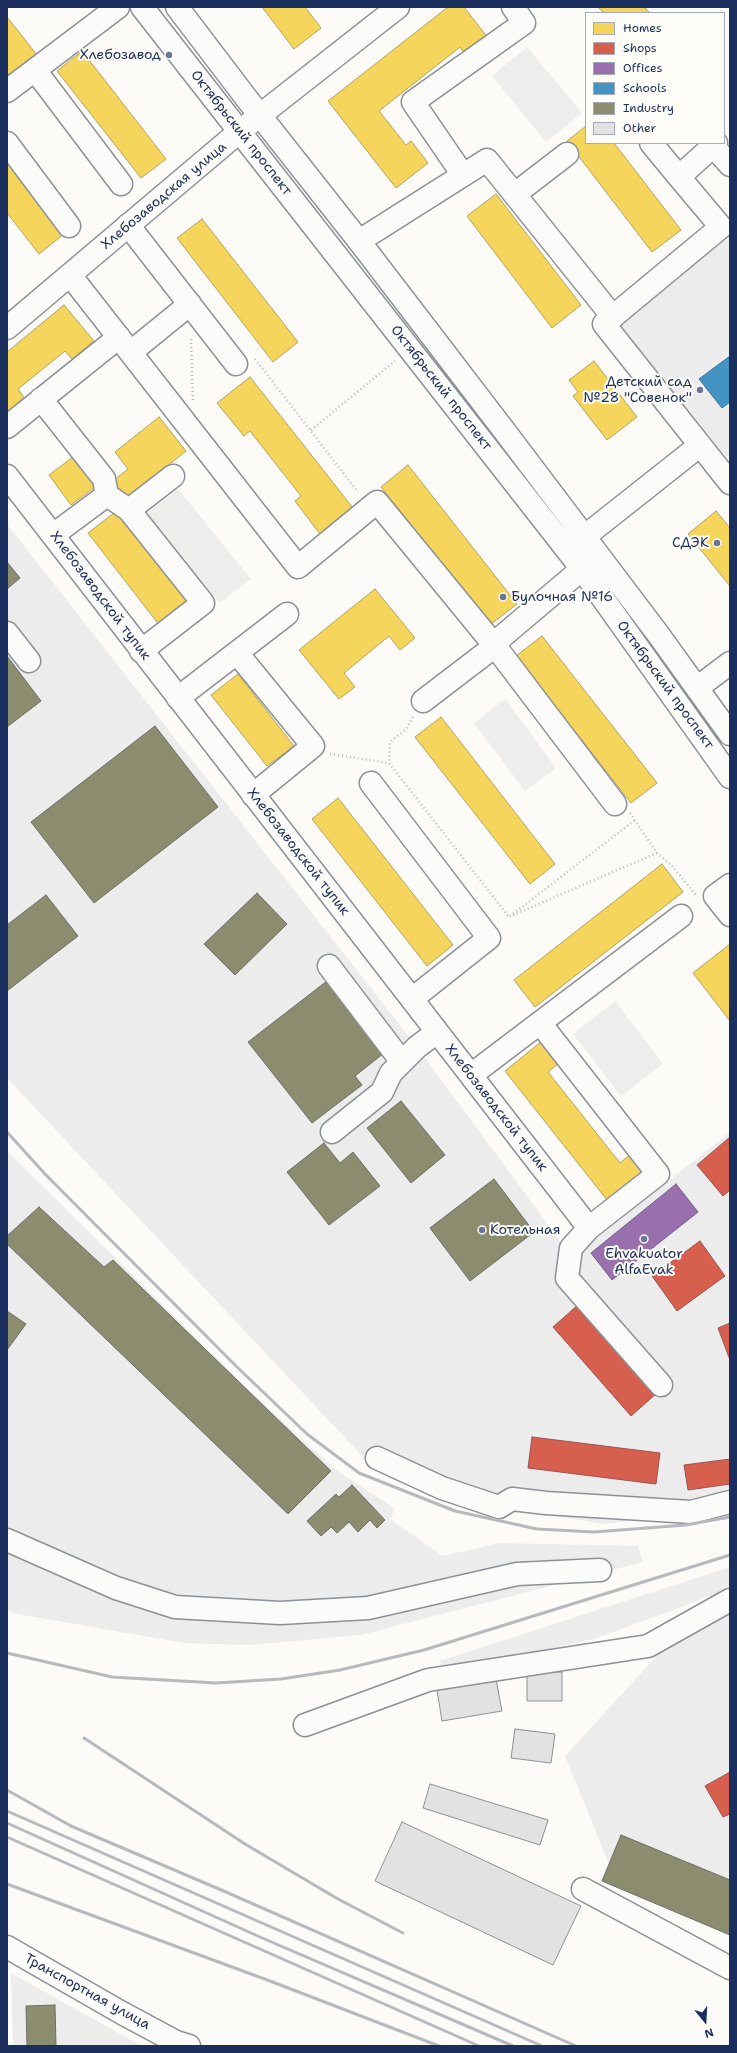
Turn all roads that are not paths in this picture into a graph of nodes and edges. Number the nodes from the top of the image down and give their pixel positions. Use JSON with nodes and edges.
{"nodes":[{"id":1,"x":118,"y":7,"type":"edge"},
{"id":2,"x":142,"y":7,"type":"edge"},
{"id":3,"x":177,"y":7,"type":"edge"},
{"id":4,"x":398,"y":7,"type":"edge"},
{"id":5,"x":513,"y":7,"type":"edge"},
{"id":6,"x":35,"y":70,"type":"junction"},
{"id":7,"x":7,"y":91,"type":"edge"},
{"id":8,"x":259,"y":115,"type":"junction"},
{"id":9,"x":240,"y":131,"type":"junction"},
{"id":10,"x":7,"y":143,"type":"edge"},
{"id":11,"x":652,"y":144,"type":"edge"},
{"id":12,"x":716,"y":144,"type":"edge"},
{"id":13,"x":719,"y":144,"type":"edge"},
{"id":14,"x":567,"y":154,"type":"dead end"},
{"id":15,"x":730,"y":165,"type":"edge"},
{"id":16,"x":463,"y":176,"type":"junction"},
{"id":17,"x":679,"y":177,"type":"junction"},
{"id":18,"x":121,"y":184,"type":"dead end"},
{"id":19,"x":515,"y":194,"type":"junction"},
{"id":20,"x":69,"y":226,"type":"dead end"},
{"id":21,"x":128,"y":226,"type":"junction"},
{"id":22,"x":359,"y":241,"type":"junction"},
{"id":23,"x":70,"y":275,"type":"junction"},
{"id":24,"x":190,"y":304,"type":"junction"},
{"id":25,"x":613,"y":317,"type":"junction"},
{"id":26,"x":7,"y":328,"type":"edge"},
{"id":27,"x":125,"y":345,"type":"junction"},
{"id":28,"x":245,"y":360,"type":"road end"},
{"id":29,"x":41,"y":399,"type":"junction"},
{"id":30,"x":7,"y":427,"type":"edge"},
{"id":31,"x":699,"y":446,"type":"junction"},
{"id":32,"x":7,"y":476,"type":"edge"},
{"id":33,"x":173,"y":476,"type":"dead end"},
{"id":34,"x":729,"y":479,"type":"edge"},
{"id":35,"x":107,"y":495,"type":"junction"},
{"id":36,"x":129,"y":510,"type":"junction"},
{"id":37,"x":53,"y":534,"type":"junction"},
{"id":38,"x":584,"y":537,"type":"junction"},
{"id":39,"x":582,"y":569,"type":"junction"},
{"id":40,"x":287,"y":614,"type":"dead end"},
{"id":41,"x":7,"y":633,"type":"edge"},
{"id":42,"x":495,"y":646,"type":"junction"},
{"id":43,"x":141,"y":651,"type":"junction"},
{"id":44,"x":236,"y":653,"type":"junction"},
{"id":45,"x":29,"y":661,"type":"dead end"},
{"id":46,"x":729,"y":665,"type":"edge"},
{"id":47,"x":697,"y":688,"type":"junction"},
{"id":48,"x":178,"y":698,"type":"junction"},
{"id":49,"x":423,"y":701,"type":"road end"},
{"id":50,"x":730,"y":734,"type":"edge"},
{"id":51,"x":730,"y":777,"type":"edge"},
{"id":52,"x":371,"y":783,"type":"dead end"},
{"id":53,"x":253,"y":795,"type":"junction"},
{"id":54,"x":615,"y":804,"type":"dead end"},
{"id":55,"x":730,"y":885,"type":"edge"},
{"id":56,"x":730,"y":915,"type":"edge"},
{"id":57,"x":681,"y":916,"type":"dead end"},
{"id":58,"x":329,"y":966,"type":"dead end"},
{"id":59,"x":412,"y":999,"type":"junction"},
{"id":60,"x":540,"y":1023,"type":"junction"},
{"id":61,"x":437,"y":1032,"type":"junction"},
{"id":62,"x":402,"y":1062,"type":"junction"},
{"id":63,"x":471,"y":1075,"type":"junction"},
{"id":64,"x":332,"y":1132,"type":"dead end"},
{"id":65,"x":589,"y":1228,"type":"junction"},
{"id":66,"x":661,"y":1385,"type":"dead end"},
{"id":67,"x":377,"y":1458,"type":"dead end"},
{"id":68,"x":730,"y":1502,"type":"edge"},
{"id":69,"x":7,"y":1540,"type":"edge"},
{"id":70,"x":600,"y":1570,"type":"dead end"},
{"id":71,"x":730,"y":1600,"type":"edge"},
{"id":72,"x":305,"y":1725,"type":"dead end"},
{"id":73,"x":583,"y":1889,"type":"dead end"},
{"id":74,"x":7,"y":1947,"type":"edge"},
{"id":75,"x":730,"y":1968,"type":"edge"},
{"id":76,"x":189,"y":2046,"type":"edge"}],
"edges":[{"from":1,"to":6,"type":"main road"},
{"from":2,"to":9,"type":"main road","name":"Октябрьский проспект"},
{"from":3,"to":8,"type":"main road","name":"Октябрьский проспект"},
{"from":4,"to":8,"type":"main road","name":"Хлебозаводская улица"},
{"from":5,"to":16,"type":"main road"},
{"from":6,"to":7,"type":"main road"},
{"from":6,"to":18,"type":"main road"},
{"from":8,"to":9,"type":"main road","name":"Хлебозаводская улица"},
{"from":8,"to":22,"type":"main road","name":"Октябрьский проспект"},
{"from":9,"to":21,"type":"main road","name":"Хлебозаводская улица"},
{"from":9,"to":39,"type":"main road","name":"Октябрьский проспект"},
{"from":10,"to":20,"type":"main road"},
{"from":11,"to":17,"type":"main road"},
{"from":12,"to":17,"type":"main road"},
{"from":13,"to":15,"type":"main road"},
{"from":14,"to":19,"type":"main road"},
{"from":16,"to":19,"type":"main road"},
{"from":16,"to":22,"type":"main road"},
{"from":17,"to":25,"type":"main road"},
{"from":19,"to":25,"type":"main road"},
{"from":21,"to":23,"type":"main road","name":"Хлебозаводская улица"},
{"from":21,"to":24,"type":"main road"},
{"from":22,"to":38,"type":"main road","name":"Октябрьский проспект"},
{"from":23,"to":26,"type":"main road","name":"Хлебозаводская улица"},
{"from":23,"to":27,"type":"main road"},
{"from":24,"to":27,"type":"main road"},
{"from":24,"to":28,"type":"main road"},
{"from":25,"to":31,"type":"main road"},
{"from":27,"to":29,"type":"main road"},
{"from":27,"to":42,"type":"main road"},
{"from":29,"to":30,"type":"main road"},
{"from":29,"to":35,"type":"main road"},
{"from":31,"to":34,"type":"main road"},
{"from":31,"to":38,"type":"main road"},
{"from":32,"to":37,"type":"main road","name":"Хлебозаводской тупик"},
{"from":33,"to":36,"type":"main road"},
{"from":35,"to":36,"type":"main road"},
{"from":35,"to":37,"type":"main road"},
{"from":36,"to":43,"type":"main road"},
{"from":37,"to":43,"type":"main road","name":"Хлебозаводской тупик"},
{"from":38,"to":47,"type":"main road","name":"Октябрьский проспект"},
{"from":39,"to":42,"type":"main road"},
{"from":39,"to":51,"type":"main road","name":"Октябрьский проспект"},
{"from":40,"to":44,"type":"main road"},
{"from":41,"to":45,"type":"main road"},
{"from":42,"to":49,"type":"main road"},
{"from":42,"to":54,"type":"main road"},
{"from":43,"to":48,"type":"main road","name":"Хлебозаводской тупик"},
{"from":44,"to":48,"type":"main road"},
{"from":44,"to":53,"type":"main road"},
{"from":46,"to":47,"type":"main road"},
{"from":47,"to":50,"type":"main road","name":"Октябрьский проспект"},
{"from":48,"to":53,"type":"main road","name":"Хлебозаводской тупик"},
{"from":52,"to":59,"type":"main road"},
{"from":53,"to":59,"type":"main road","name":"Хлебозаводской тупик"},
{"from":55,"to":56,"type":"main road"},
{"from":57,"to":60,"type":"main road"},
{"from":58,"to":62,"type":"main road"},
{"from":59,"to":61,"type":"main road","name":"Хлебозаводской тупик"},
{"from":60,"to":63,"type":"main road"},
{"from":60,"to":65,"type":"main road"},
{"from":61,"to":62,"type":"main road"},
{"from":61,"to":63,"type":"main road","name":"Хлебозаводской тупик"},
{"from":62,"to":64,"type":"main road"},
{"from":63,"to":65,"type":"main road","name":"Хлебозаводской тупик"},
{"from":65,"to":66,"type":"main road"},
{"from":67,"to":68,"type":"main road"},
{"from":69,"to":70,"type":"main road"},
{"from":71,"to":72,"type":"main road"},
{"from":73,"to":75,"type":"main road"},
{"from":74,"to":76,"type":"main road","name":"Транспортная улица"}]}
